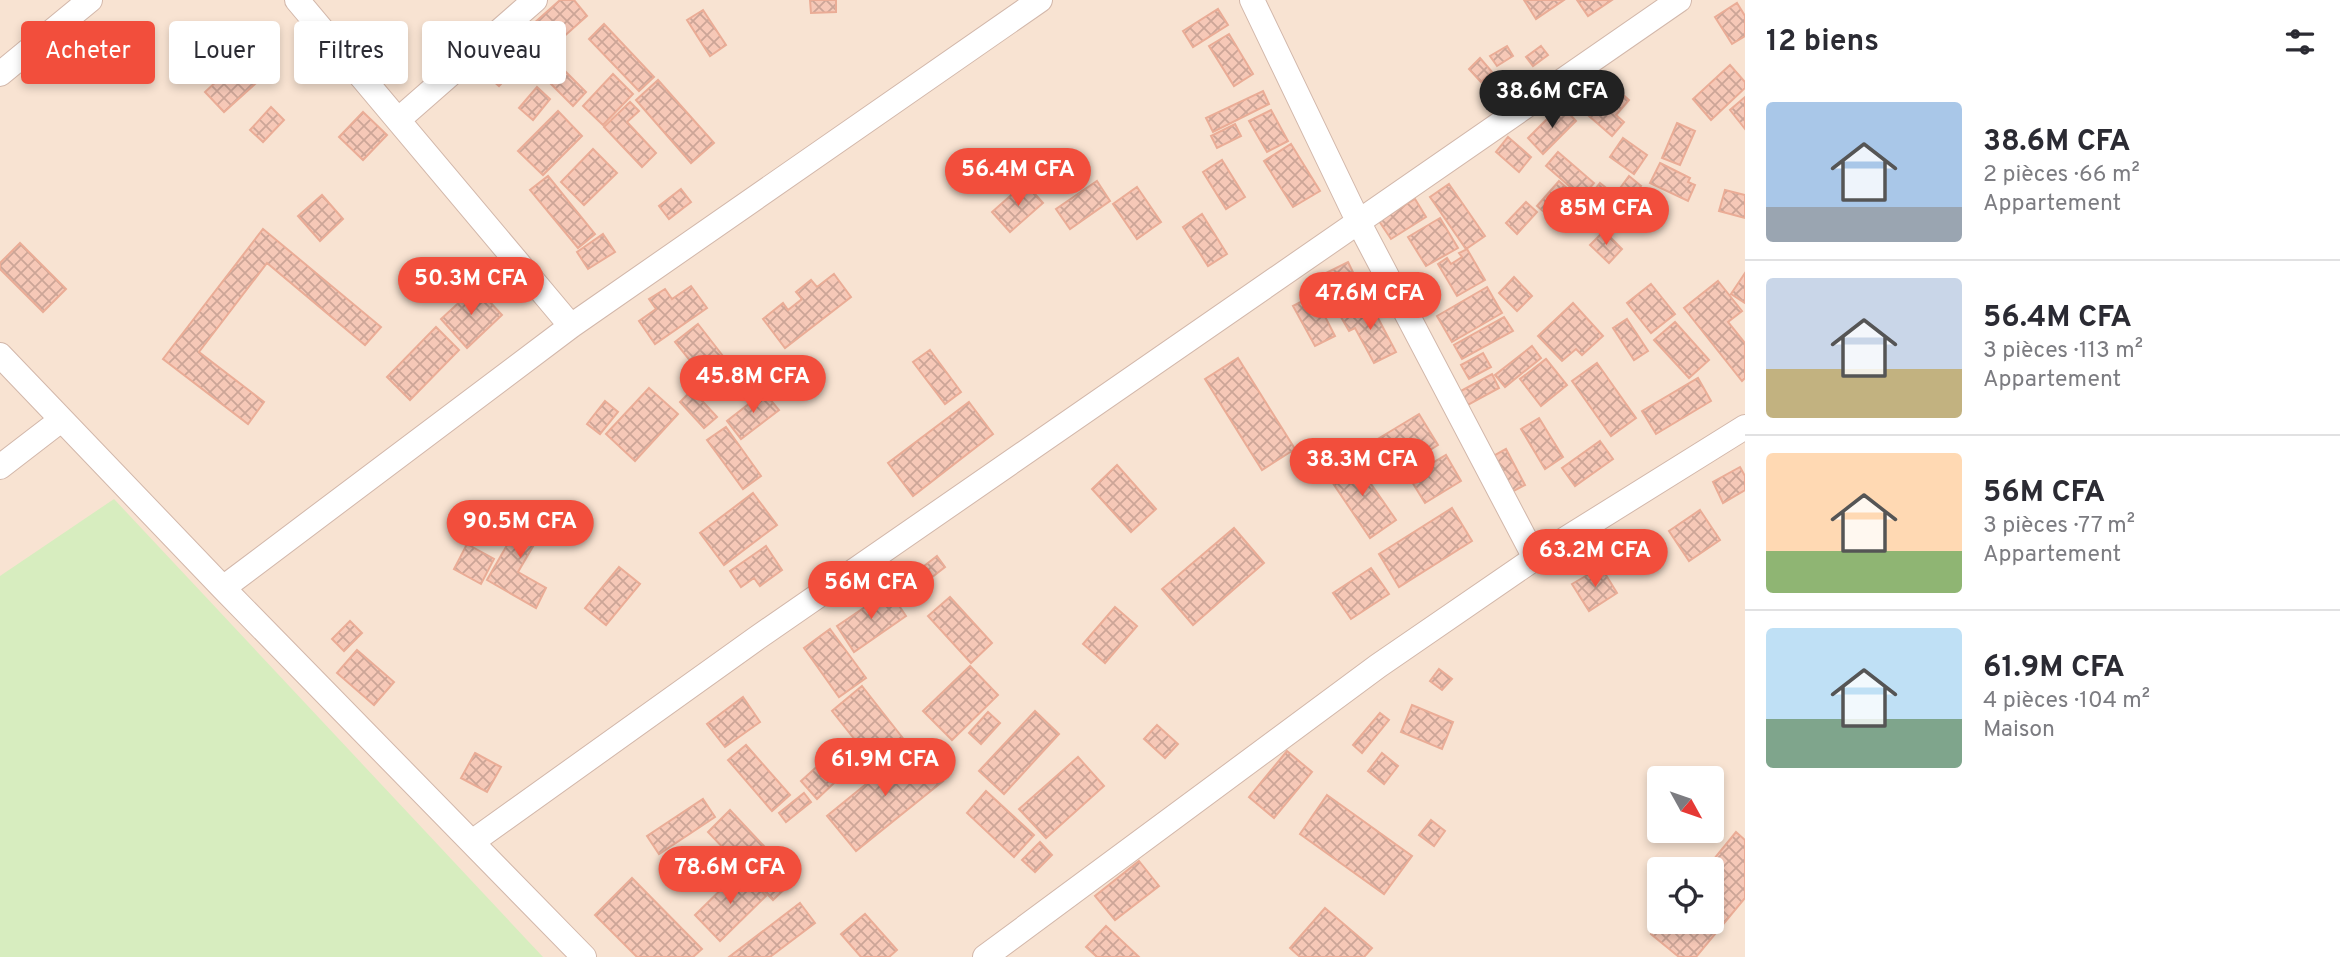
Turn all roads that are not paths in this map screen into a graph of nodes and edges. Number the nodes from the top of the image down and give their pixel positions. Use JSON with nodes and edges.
{"nodes":[{"id":1,"x":90,"y":0,"type":"edge"},
{"id":2,"x":297,"y":0,"type":"edge"},
{"id":3,"x":535,"y":0,"type":"edge"},
{"id":4,"x":1040,"y":0,"type":"edge"},
{"id":5,"x":1252,"y":0,"type":"edge"},
{"id":6,"x":1679,"y":0,"type":"edge"},
{"id":7,"x":0,"y":74,"type":"edge"},
{"id":8,"x":398,"y":120,"type":"junction"},
{"id":9,"x":1359,"y":223,"type":"junction"},
{"id":10,"x":571,"y":326,"type":"junction"},
{"id":11,"x":0,"y":355,"type":"edge"},
{"id":12,"x":61,"y":420,"type":"junction"},
{"id":13,"x":1745,"y":428,"type":"edge"},
{"id":14,"x":0,"y":467,"type":"edge"},
{"id":15,"x":1535,"y":558,"type":"junction"},
{"id":16,"x":223,"y":588,"type":"junction"},
{"id":17,"x":472,"y":842,"type":"junction"},
{"id":18,"x":584,"y":957,"type":"edge"},
{"id":19,"x":985,"y":957,"type":"edge"}],
"edges":[{"from":1,"to":7,"type":"street"},
{"from":2,"to":8,"type":"street"},
{"from":3,"to":8,"type":"street"},
{"from":4,"to":10,"type":"street"},
{"from":5,"to":9,"type":"street"},
{"from":6,"to":9,"type":"street"},
{"from":8,"to":10,"type":"street"},
{"from":9,"to":15,"type":"street"},
{"from":9,"to":17,"type":"street"},
{"from":10,"to":16,"type":"street"},
{"from":11,"to":12,"type":"street"},
{"from":12,"to":14,"type":"street"},
{"from":12,"to":16,"type":"street"},
{"from":13,"to":15,"type":"street"},
{"from":15,"to":19,"type":"street"},
{"from":16,"to":17,"type":"street"},
{"from":17,"to":18,"type":"street"}]}
